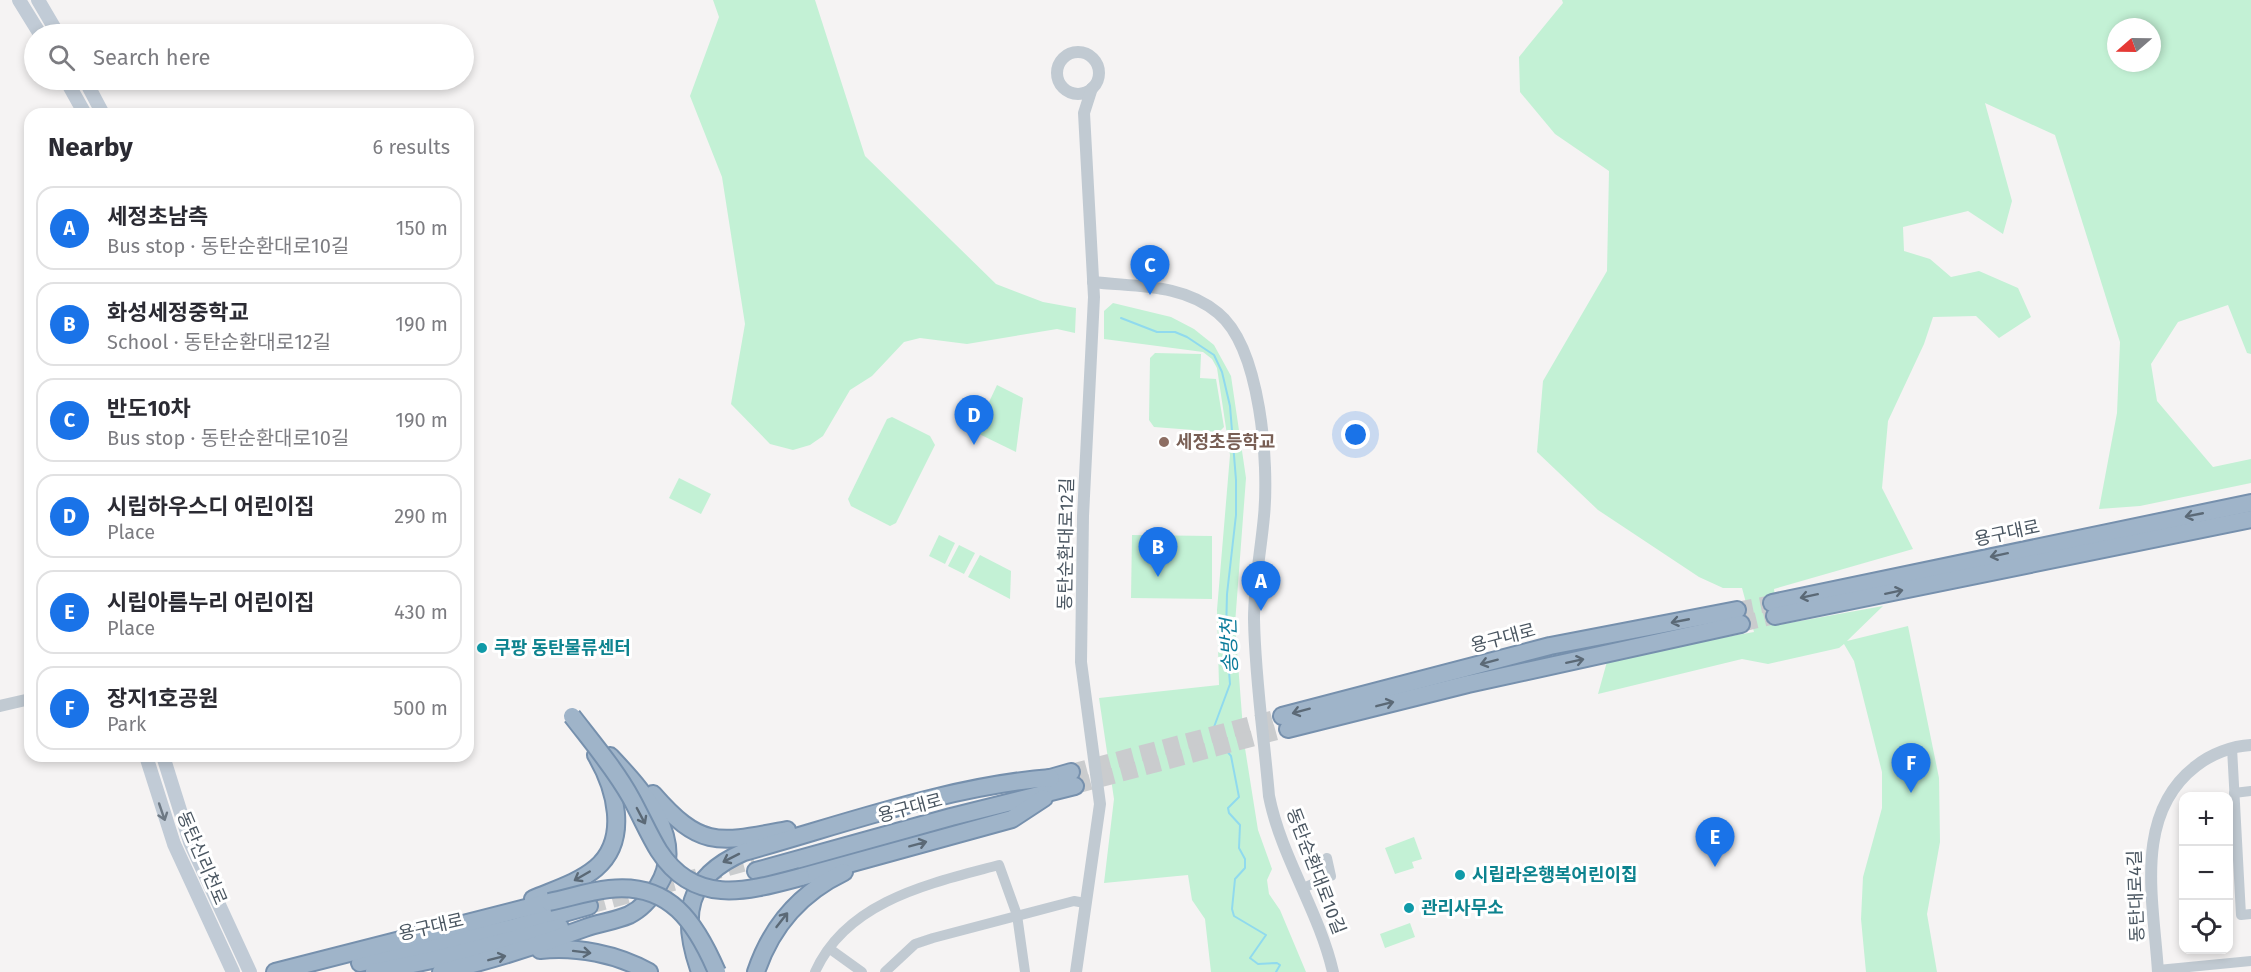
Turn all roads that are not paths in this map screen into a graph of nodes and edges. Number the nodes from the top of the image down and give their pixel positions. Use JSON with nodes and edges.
{"nodes":[{"id":1,"x":19,"y":0,"type":"edge"},
{"id":2,"x":38,"y":0,"type":"edge"},
{"id":3,"x":34,"y":24,"type":"edge"},
{"id":4,"x":52,"y":24,"type":"edge"},
{"id":5,"x":1062,"y":86,"type":"junction"},
{"id":6,"x":1092,"y":88,"type":"junction"},
{"id":7,"x":72,"y":90,"type":"edge"},
{"id":8,"x":90,"y":90,"type":"edge"},
{"id":9,"x":82,"y":108,"type":"edge"},
{"id":10,"x":100,"y":108,"type":"edge"},
{"id":11,"x":1084,"y":113,"type":"junction"},
{"id":12,"x":1093,"y":282,"type":"junction"},
{"id":13,"x":2251,"y":503,"type":"edge"},
{"id":14,"x":2251,"y":519,"type":"edge"},
{"id":15,"x":2058,"y":551,"type":"junction"},
{"id":16,"x":1774,"y":610,"type":"tunnel mouth"},
{"id":17,"x":1739,"y":617,"type":"tunnel mouth"},
{"id":18,"x":24,"y":700,"type":"edge"},
{"id":19,"x":0,"y":706,"type":"edge"},
{"id":20,"x":572,"y":716,"type":"junction"},
{"id":21,"x":1285,"y":722,"type":"tunnel mouth"},
{"id":22,"x":2251,"y":745,"type":"edge"},
{"id":23,"x":2232,"y":748,"type":"junction"},
{"id":24,"x":148,"y":762,"type":"edge"},
{"id":25,"x":165,"y":762,"type":"edge"},
{"id":26,"x":1073,"y":779,"type":"tunnel mouth"},
{"id":27,"x":1052,"y":785,"type":"junction"},
{"id":28,"x":2251,"y":791,"type":"edge"},
{"id":29,"x":2234,"y":793,"type":"junction"},
{"id":30,"x":902,"y":808,"type":"junction"},
{"id":31,"x":876,"y":857,"type":"junction"},
{"id":32,"x":1328,"y":858,"type":"dead end"},
{"id":33,"x":755,"y":866,"type":"tunnel mouth"},
{"id":34,"x":1303,"y":888,"type":"junction"},
{"id":35,"x":1085,"y":903,"type":"junction"},
{"id":36,"x":2251,"y":914,"type":"edge"},
{"id":37,"x":1017,"y":915,"type":"junction"},
{"id":38,"x":493,"y":917,"type":"junction"},
{"id":39,"x":830,"y":949,"type":"junction"},
{"id":40,"x":524,"y":951,"type":"junction"},
{"id":41,"x":2251,"y":961,"type":"edge"},
{"id":42,"x":2217,"y":968,"type":"edge"},
{"id":43,"x":2158,"y":971,"type":"edge"},
{"id":44,"x":233,"y":972,"type":"edge"},
{"id":45,"x":250,"y":972,"type":"edge"},
{"id":46,"x":277,"y":972,"type":"edge"},
{"id":47,"x":315,"y":972,"type":"edge"},
{"id":48,"x":374,"y":972,"type":"edge"},
{"id":49,"x":441,"y":972,"type":"edge"},
{"id":50,"x":649,"y":972,"type":"edge"},
{"id":51,"x":700,"y":972,"type":"edge"},
{"id":52,"x":717,"y":972,"type":"edge"},
{"id":53,"x":756,"y":972,"type":"edge"},
{"id":54,"x":815,"y":972,"type":"edge"},
{"id":55,"x":862,"y":972,"type":"edge"},
{"id":56,"x":885,"y":972,"type":"edge"},
{"id":57,"x":1024,"y":972,"type":"edge"},
{"id":58,"x":1076,"y":972,"type":"edge"},
{"id":59,"x":1333,"y":972,"type":"edge"}],
"edges":[{"from":1,"to":3,"type":"main road"},
{"from":2,"to":4,"type":"main road"},
{"from":5,"to":6,"type":"street"},
{"from":5,"to":6,"type":"street","name":"동탄순환대로12길"},
{"from":5,"to":11,"type":"street"},
{"from":6,"to":11,"type":"street","name":"동탄순환대로12길"},
{"from":7,"to":9,"type":"main road"},
{"from":8,"to":10,"type":"main road"},
{"from":11,"to":12,"type":"street","name":"동탄순환대로12길"},
{"from":12,"to":34,"type":"street","name":"동탄순환대로10길"},
{"from":12,"to":35,"type":"street","name":"동탄순환대로12길"},
{"from":13,"to":15,"type":"highway","name":"용구대로","one_way":true},
{"from":14,"to":15,"type":"highway","name":"용구대로"},
{"from":15,"to":16,"type":"highway","name":"용구대로"},
{"from":17,"to":21,"type":"highway","name":"용구대로"},
{"from":18,"to":19,"type":"street"},
{"from":20,"to":30,"type":"highway"},
{"from":20,"to":31,"type":"highway","one_way":true,"bridge":true},
{"from":20,"to":38,"type":"highway","one_way":true},
{"from":20,"to":40,"type":"highway"},
{"from":22,"to":23,"type":"street","name":"동탄대로4길"},
{"from":23,"to":29,"type":"street"},
{"from":23,"to":43,"type":"street","name":"동탄대로4길"},
{"from":24,"to":44,"type":"main road","name":"동탄신리천로","one_way":true},
{"from":25,"to":45,"type":"main road","name":"동탄신리천로"},
{"from":26,"to":27,"type":"highway","name":"용구대로"},
{"from":27,"to":30,"type":"highway"},
{"from":31,"to":27,"type":"highway","one_way":true},
{"from":27,"to":33,"type":"highway","name":"용구대로"},
{"from":28,"to":29,"type":"street"},
{"from":29,"to":36,"type":"street"},
{"from":30,"to":51,"type":"highway","one_way":true},
{"from":53,"to":31,"type":"highway","one_way":true},
{"from":32,"to":34,"type":"street"},
{"from":34,"to":59,"type":"street","name":"동탄순환대로10길"},
{"from":35,"to":37,"type":"street"},
{"from":35,"to":58,"type":"street","name":"동탄순환대로12길"},
{"from":37,"to":39,"type":"street"},
{"from":37,"to":56,"type":"street"},
{"from":37,"to":57,"type":"street"},
{"from":38,"to":46,"type":"highway"},
{"from":38,"to":52,"type":"highway","bridge":true},
{"from":39,"to":54,"type":"street"},
{"from":39,"to":55,"type":"street"},
{"from":49,"to":40,"type":"highway","one_way":true},
{"from":40,"to":50,"type":"highway","one_way":true},
{"from":41,"to":42,"type":"street"},
{"from":42,"to":43,"type":"street"},
{"from":47,"to":48,"type":"highway","name":"용구대로"}]}
